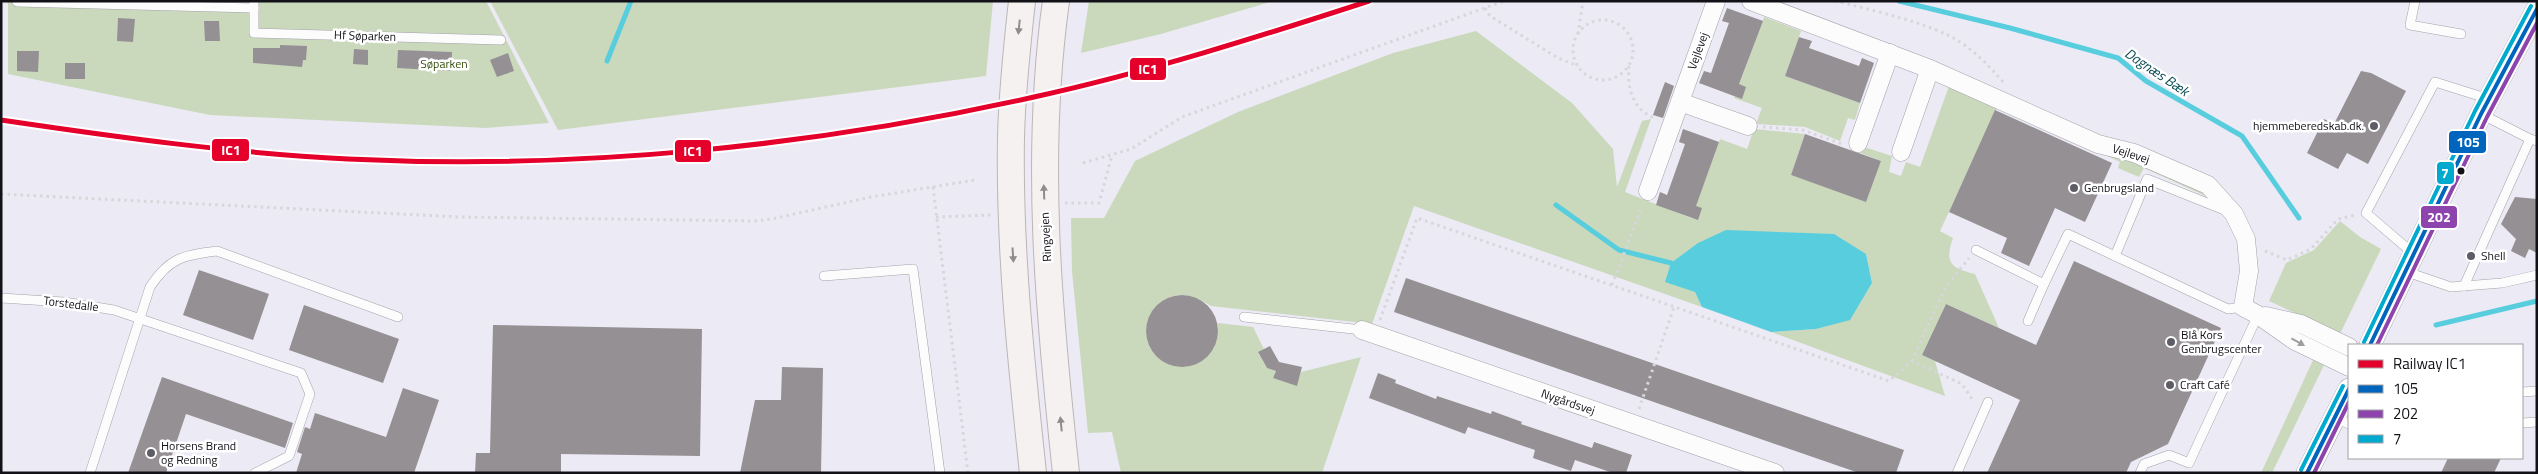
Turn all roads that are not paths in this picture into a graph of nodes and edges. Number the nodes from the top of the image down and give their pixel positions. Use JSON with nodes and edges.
{"nodes":[{"id":1,"x":1022,"y":1,"type":"edge"},
{"id":2,"x":1056,"y":1,"type":"edge"},
{"id":3,"x":1716,"y":1,"type":"edge"},
{"id":4,"x":1751,"y":1,"type":"edge"},
{"id":5,"x":2415,"y":1,"type":"edge"},
{"id":6,"x":17,"y":2,"type":"edge"},
{"id":7,"x":254,"y":5,"type":"edge"},
{"id":8,"x":2537,"y":9,"type":"edge"},
{"id":9,"x":2461,"y":34,"type":"dead end"},
{"id":10,"x":501,"y":40,"type":"dead end"},
{"id":11,"x":1890,"y":53,"type":"junction"},
{"id":12,"x":1930,"y":69,"type":"junction"},
{"id":13,"x":1680,"y":102,"type":"junction"},
{"id":14,"x":2485,"y":106,"type":"junction"},
{"id":15,"x":1748,"y":126,"type":"road end"},
{"id":16,"x":2533,"y":140,"type":"edge"},
{"id":17,"x":1858,"y":143,"type":"road end"},
{"id":18,"x":1901,"y":152,"type":"dead end"},
{"id":19,"x":1648,"y":191,"type":"road end"},
{"id":20,"x":2234,"y":214,"type":"junction"},
{"id":21,"x":1976,"y":250,"type":"road end"},
{"id":22,"x":2115,"y":256,"type":"junction"},
{"id":23,"x":2411,"y":264,"type":"junction"},
{"id":24,"x":2537,"y":274,"type":"edge"},
{"id":25,"x":824,"y":276,"type":"dead end"},
{"id":26,"x":2044,"y":284,"type":"junction"},
{"id":27,"x":2464,"y":286,"type":"junction"},
{"id":28,"x":1,"y":298,"type":"edge"},
{"id":29,"x":2250,"y":311,"type":"junction"},
{"id":30,"x":1244,"y":317,"type":"dead end"},
{"id":31,"x":139,"y":318,"type":"junction"},
{"id":32,"x":398,"y":318,"type":"dead end"},
{"id":33,"x":2028,"y":321,"type":"dead end"},
{"id":34,"x":1368,"y":332,"type":"joint"},
{"id":35,"x":2371,"y":344,"type":"edge"},
{"id":36,"x":2348,"y":347,"type":"edge"},
{"id":37,"x":2348,"y":367,"type":"edge"},
{"id":38,"x":2537,"y":391,"type":"edge"},
{"id":39,"x":2523,"y":392,"type":"edge"},
{"id":40,"x":2348,"y":394,"type":"edge"},
{"id":41,"x":1988,"y":402,"type":"dead end"},
{"id":42,"x":2342,"y":421,"type":"edge"},
{"id":43,"x":2537,"y":422,"type":"edge"},
{"id":44,"x":2523,"y":423,"type":"edge"},
{"id":45,"x":90,"y":473,"type":"edge"},
{"id":46,"x":255,"y":473,"type":"edge"},
{"id":47,"x":940,"y":473,"type":"edge"},
{"id":48,"x":1033,"y":473,"type":"edge"},
{"id":49,"x":1066,"y":473,"type":"edge"},
{"id":50,"x":1775,"y":473,"type":"edge"},
{"id":51,"x":1957,"y":473,"type":"edge"},
{"id":52,"x":2140,"y":473,"type":"edge"},
{"id":53,"x":2307,"y":473,"type":"edge"}],
"edges":[{"from":1,"to":48,"type":"main road","one_way":true},
{"from":49,"to":2,"type":"main road","name":"Ringvejen","one_way":true},
{"from":3,"to":13,"type":"street","name":"Vejlevej"},
{"from":4,"to":11,"type":"street","name":"Vejlevej"},
{"from":5,"to":9,"type":"lane"},
{"from":6,"to":7,"type":"lane","name":"Hf Søparken"},
{"from":7,"to":10,"type":"lane","name":"Hf Søparken"},
{"from":8,"to":14,"type":"street"},
{"from":11,"to":12,"type":"street","name":"Vejlevej"},
{"from":11,"to":17,"type":"street"},
{"from":12,"to":18,"type":"street"},
{"from":12,"to":20,"type":"street","name":"Vejlevej"},
{"from":13,"to":15,"type":"street"},
{"from":13,"to":19,"type":"street","name":"Vejlevej"},
{"from":14,"to":16,"type":"lane"},
{"from":14,"to":23,"type":"street"},
{"from":14,"to":23,"type":"lane"},
{"from":16,"to":27,"type":"lane"},
{"from":20,"to":22,"type":"lane"},
{"from":20,"to":29,"type":"street","name":"Vejlevej"},
{"from":21,"to":26,"type":"lane"},
{"from":22,"to":26,"type":"lane"},
{"from":22,"to":29,"type":"lane"},
{"from":23,"to":27,"type":"lane"},
{"from":23,"to":35,"type":"street"},
{"from":24,"to":27,"type":"lane"},
{"from":25,"to":47,"type":"lane"},
{"from":26,"to":33,"type":"lane"},
{"from":28,"to":31,"type":"lane","name":"Torstedalle"},
{"from":29,"to":36,"type":"street"},
{"from":29,"to":37,"type":"street","one_way":true},
{"from":29,"to":52,"type":"lane"},
{"from":30,"to":34,"type":"lane"},
{"from":31,"to":32,"type":"lane"},
{"from":31,"to":45,"type":"lane"},
{"from":31,"to":46,"type":"lane","name":"Torstedalle"},
{"from":34,"to":50,"type":"street","name":"Nygårdsvej"},
{"from":38,"to":39,"type":"lane"},
{"from":40,"to":42,"type":"street"},
{"from":41,"to":51,"type":"lane"},
{"from":42,"to":53,"type":"street"},
{"from":43,"to":44,"type":"lane"}]}
